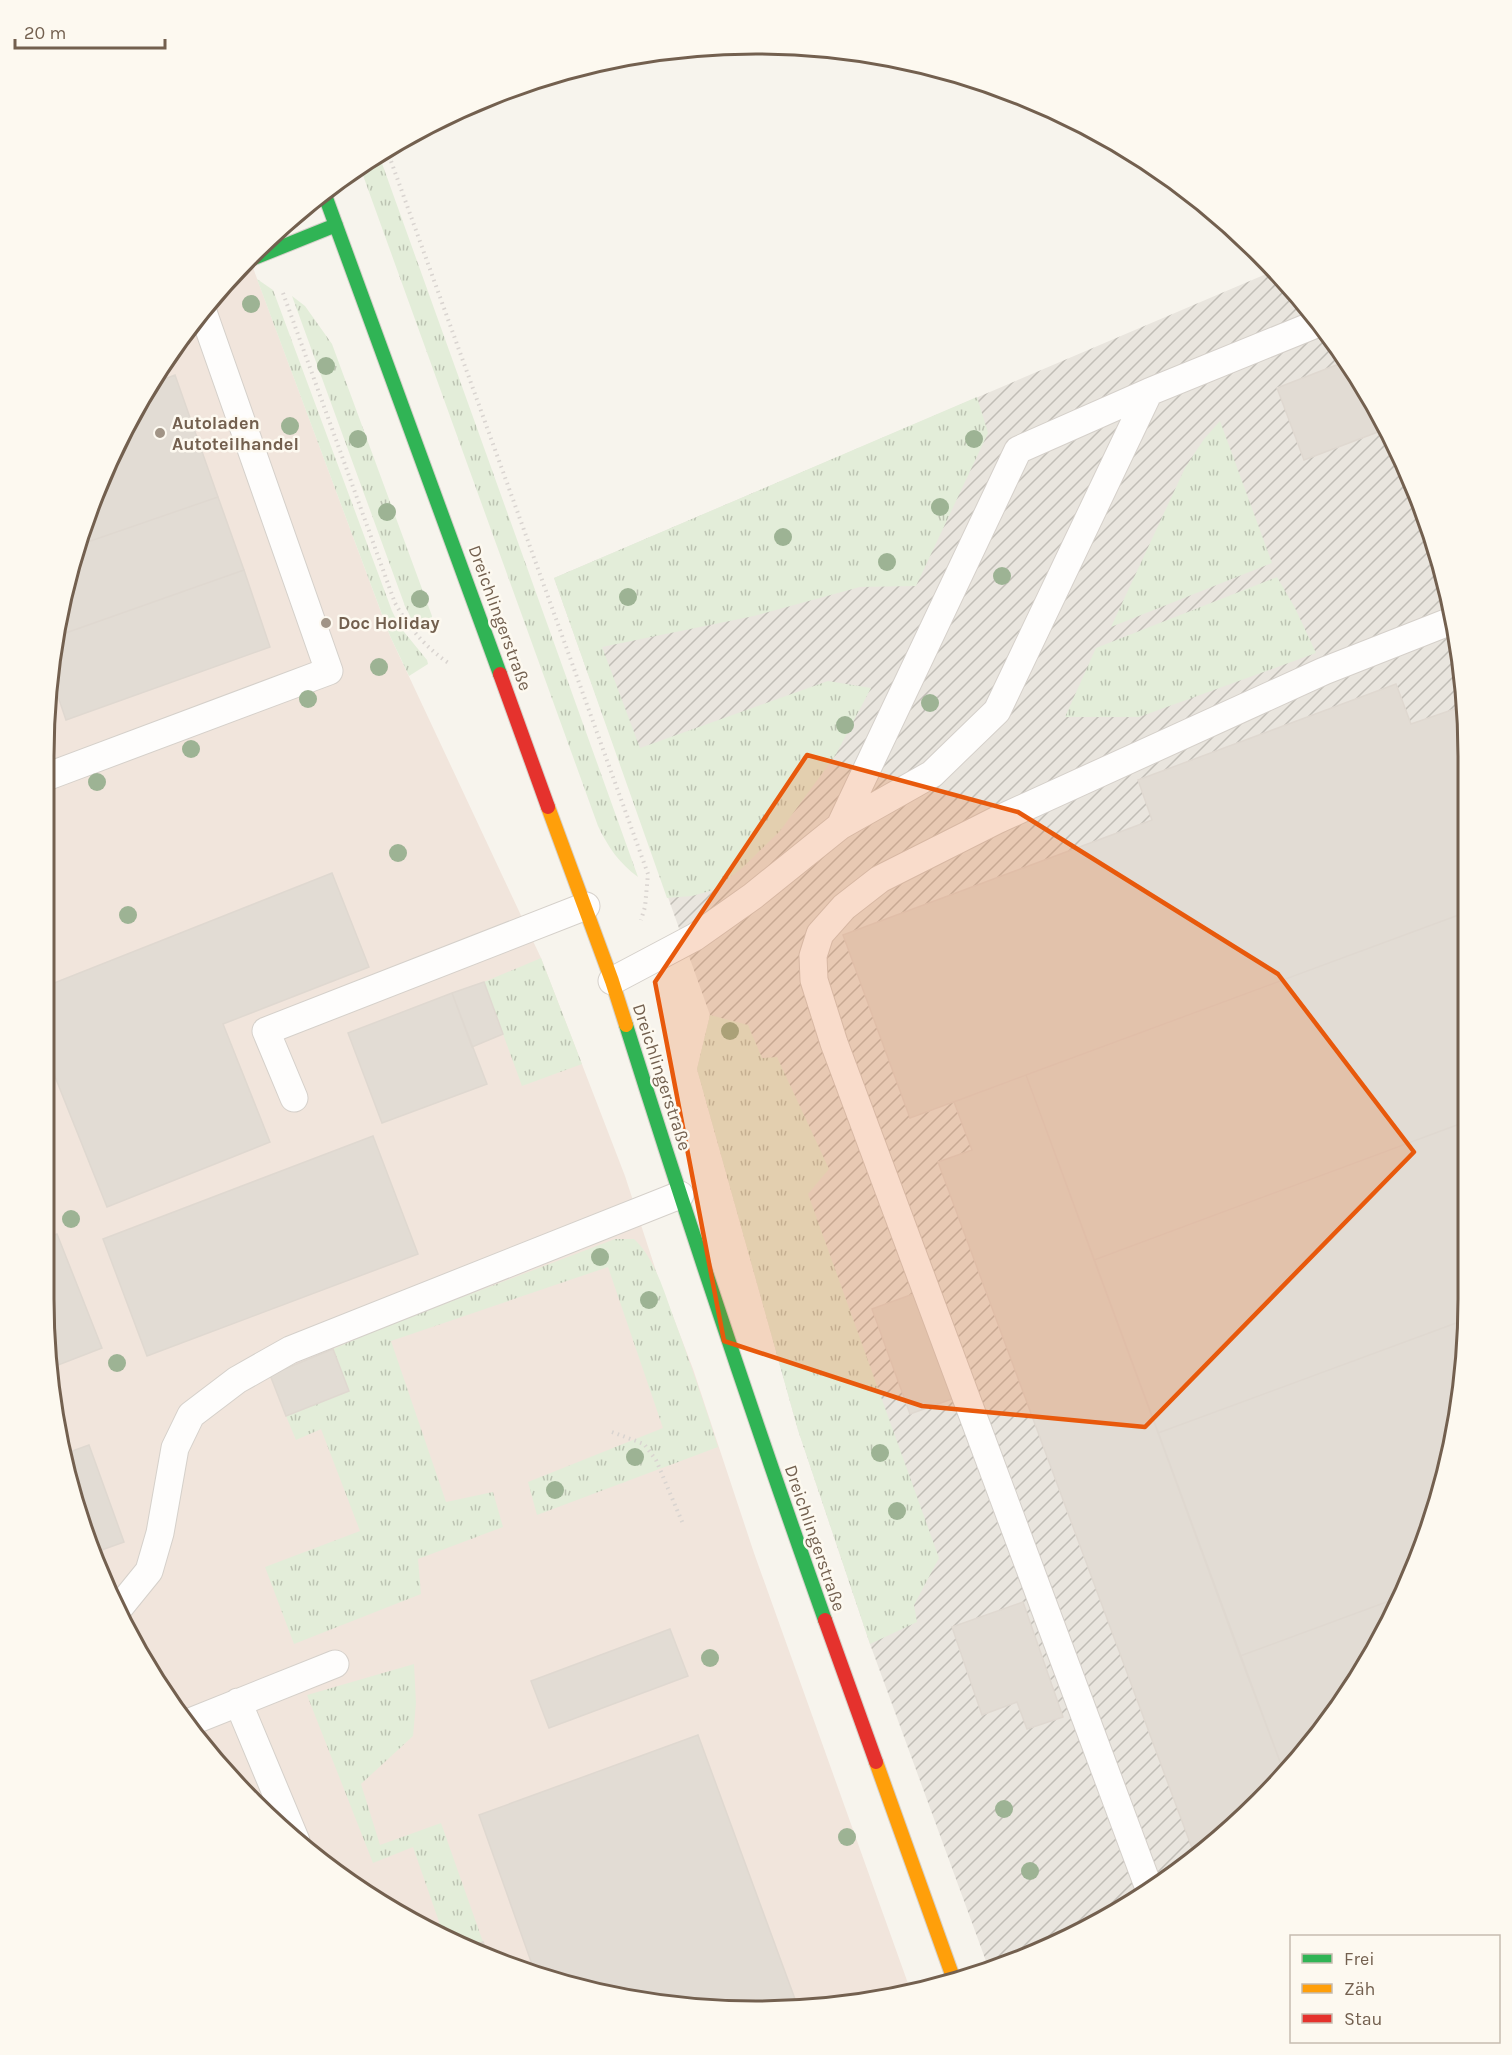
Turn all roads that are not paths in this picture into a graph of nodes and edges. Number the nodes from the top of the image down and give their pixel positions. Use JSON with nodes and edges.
{"nodes":[{"id":1,"x":327,"y":201,"type":"edge"},
{"id":2,"x":336,"y":225,"type":"junction"},
{"id":3,"x":268,"y":252,"type":"edge"},
{"id":4,"x":206,"y":320,"type":"edge"},
{"id":5,"x":1311,"y":326,"type":"edge"},
{"id":6,"x":1149,"y":392,"type":"junction"},
{"id":7,"x":1446,"y":623,"type":"edge"},
{"id":8,"x":54,"y":774,"type":"edge"},
{"id":9,"x":840,"y":826,"type":"junction"},
{"id":10,"x":586,"y":906,"type":"junction"},
{"id":11,"x":612,"y":981,"type":"junction"},
{"id":12,"x":294,"y":1098,"type":"dead end"},
{"id":13,"x":680,"y":1195,"type":"junction"},
{"id":14,"x":123,"y":1603,"type":"edge"},
{"id":15,"x":335,"y":1664,"type":"dead end"},
{"id":16,"x":238,"y":1702,"type":"junction"},
{"id":17,"x":195,"y":1720,"type":"edge"},
{"id":18,"x":288,"y":1822,"type":"edge"},
{"id":19,"x":1147,"y":1882,"type":"edge"},
{"id":20,"x":952,"y":1973,"type":"edge"}],
"edges":[{"from":1,"to":2,"type":"street","name":"Dreichlingerstraße"},
{"from":2,"to":3,"type":"street"},
{"from":2,"to":10,"type":"street","name":"Dreichlingerstraße"},
{"from":4,"to":8,"type":"lane"},
{"from":5,"to":6,"type":"lane"},
{"from":6,"to":9,"type":"lane"},
{"from":6,"to":9,"type":"lane"},
{"from":7,"to":19,"type":"lane"},
{"from":9,"to":11,"type":"lane"},
{"from":10,"to":11,"type":"street","name":"Dreichlingerstraße"},
{"from":10,"to":12,"type":"lane"},
{"from":11,"to":13,"type":"street","name":"Dreichlingerstraße"},
{"from":13,"to":14,"type":"lane"},
{"from":13,"to":20,"type":"street","name":"Dreichlingerstraße"},
{"from":15,"to":16,"type":"lane"},
{"from":16,"to":17,"type":"lane"},
{"from":16,"to":18,"type":"lane"}]}
